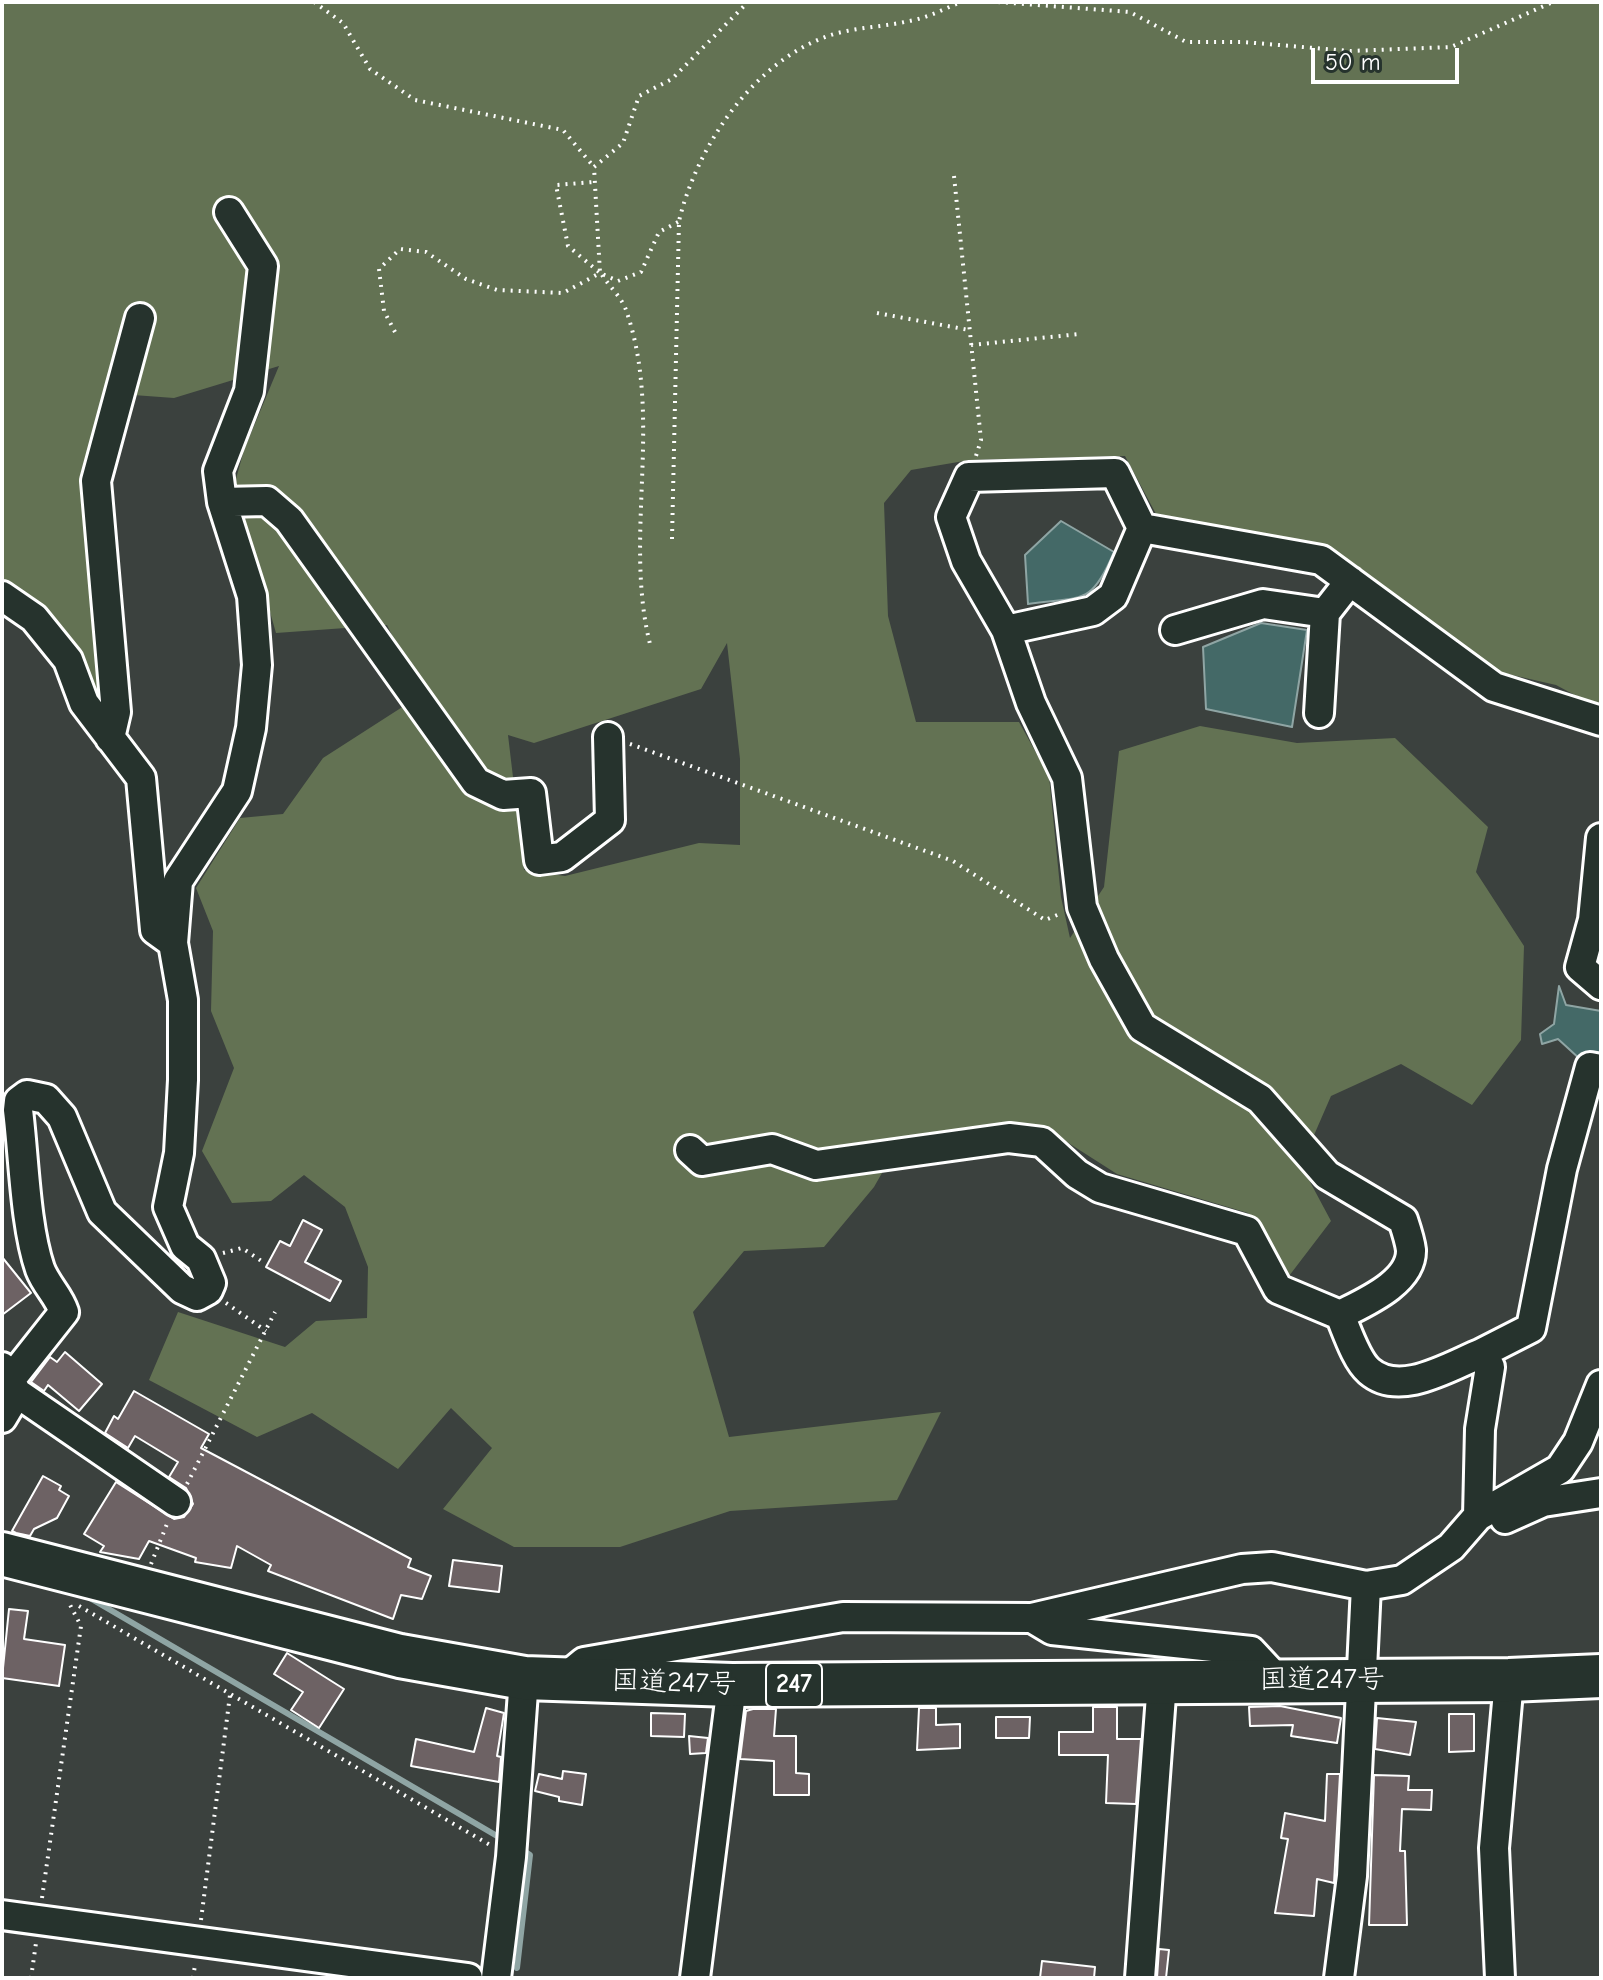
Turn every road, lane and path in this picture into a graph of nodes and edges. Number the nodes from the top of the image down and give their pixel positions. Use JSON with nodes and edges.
{"nodes":[{"id":1,"x":314,"y":2,"type":"edge"},
{"id":2,"x":748,"y":2,"type":"edge"},
{"id":3,"x":961,"y":2,"type":"edge"},
{"id":4,"x":998,"y":2,"type":"edge"},
{"id":5,"x":1553,"y":2,"type":"edge"},
{"id":6,"x":594,"y":167,"type":"junction"},
{"id":7,"x":954,"y":176,"type":"dead end"},
{"id":8,"x":594,"y":182,"type":"junction"},
{"id":9,"x":229,"y":212,"type":"dead end"},
{"id":10,"x":679,"y":221,"type":"junction"},
{"id":11,"x":600,"y":273,"type":"junction"},
{"id":12,"x":877,"y":313,"type":"dead end"},
{"id":13,"x":140,"y":318,"type":"dead end"},
{"id":14,"x":970,"y":330,"type":"junction"},
{"id":15,"x":395,"y":332,"type":"dead end"},
{"id":16,"x":1080,"y":334,"type":"dead end"},
{"id":17,"x":971,"y":345,"type":"junction"},
{"id":18,"x":969,"y":477,"type":"junction"},
{"id":19,"x":222,"y":502,"type":"junction"},
{"id":20,"x":1142,"y":528,"type":"junction"},
{"id":21,"x":672,"y":539,"type":"dead end"},
{"id":22,"x":1350,"y":581,"type":"junction"},
{"id":23,"x":2,"y":596,"type":"edge"},
{"id":24,"x":1325,"y":613,"type":"junction"},
{"id":25,"x":1006,"y":630,"type":"junction"},
{"id":26,"x":1175,"y":630,"type":"dead end"},
{"id":27,"x":650,"y":644,"type":"dead end"},
{"id":28,"x":1319,"y":713,"type":"dead end"},
{"id":29,"x":1601,"y":721,"type":"edge"},
{"id":30,"x":608,"y":737,"type":"joint"},
{"id":31,"x":110,"y":738,"type":"junction"},
{"id":32,"x":1601,"y":838,"type":"edge"},
{"id":33,"x":1082,"y":907,"type":"junction"},
{"id":34,"x":173,"y":943,"type":"junction"},
{"id":35,"x":1601,"y":985,"type":"edge"},
{"id":36,"x":1601,"y":1069,"type":"edge"},
{"id":37,"x":690,"y":1150,"type":"dead end"},
{"id":38,"x":201,"y":1259,"type":"junction"},
{"id":39,"x":263,"y":1262,"type":"dead end"},
{"id":40,"x":208,"y":1290,"type":"junction"},
{"id":41,"x":275,"y":1312,"type":"dead end"},
{"id":42,"x":1340,"y":1315,"type":"junction"},
{"id":43,"x":266,"y":1331,"type":"junction"},
{"id":44,"x":1482,"y":1353,"type":"junction"},
{"id":45,"x":10,"y":1380,"type":"edge"},
{"id":46,"x":1601,"y":1385,"type":"edge"},
{"id":47,"x":2,"y":1418,"type":"edge"},
{"id":48,"x":1601,"y":1493,"type":"edge"},
{"id":49,"x":176,"y":1502,"type":"junction"},
{"id":50,"x":1478,"y":1516,"type":"junction"},
{"id":51,"x":1451,"y":1547,"type":"junction"},
{"id":52,"x":2,"y":1554,"type":"edge"},
{"id":53,"x":1366,"y":1586,"type":"junction"},
{"id":54,"x":143,"y":1591,"type":"junction"},
{"id":55,"x":1032,"y":1618,"type":"junction"},
{"id":56,"x":1601,"y":1676,"type":"edge"},
{"id":57,"x":543,"y":1679,"type":"junction"},
{"id":58,"x":1361,"y":1679,"type":"junction"},
{"id":59,"x":1278,"y":1680,"type":"junction"},
{"id":60,"x":1509,"y":1680,"type":"junction"},
{"id":61,"x":1162,"y":1682,"type":"junction"},
{"id":62,"x":732,"y":1685,"type":"junction"},
{"id":63,"x":230,"y":1694,"type":"junction"},
{"id":64,"x":511,"y":1857,"type":"junction"},
{"id":65,"x":2,"y":1915,"type":"edge"},
{"id":66,"x":39,"y":1920,"type":"junction"},
{"id":67,"x":198,"y":1942,"type":"junction"},
{"id":68,"x":31,"y":1978,"type":"edge"},
{"id":69,"x":468,"y":1978,"type":"edge"},
{"id":70,"x":496,"y":1978,"type":"edge"},
{"id":71,"x":695,"y":1978,"type":"edge"},
{"id":72,"x":1140,"y":1978,"type":"edge"},
{"id":73,"x":1339,"y":1978,"type":"edge"},
{"id":74,"x":1500,"y":1978,"type":"edge"}],
"edges":[{"from":1,"to":6,"type":"path"},
{"from":2,"to":6,"type":"path"},
{"from":3,"to":10,"type":"path"},
{"from":4,"to":5,"type":"path"},
{"from":6,"to":8,"type":"path"},
{"from":7,"to":14,"type":"path"},
{"from":8,"to":11,"type":"path"},
{"from":8,"to":11,"type":"path"},
{"from":9,"to":19,"type":"street"},
{"from":10,"to":11,"type":"path"},
{"from":10,"to":21,"type":"path"},
{"from":11,"to":15,"type":"path"},
{"from":11,"to":27,"type":"path"},
{"from":12,"to":14,"type":"path"},
{"from":13,"to":31,"type":"street"},
{"from":14,"to":17,"type":"path"},
{"from":16,"to":17,"type":"path"},
{"from":17,"to":18,"type":"path"},
{"from":18,"to":20,"type":"street"},
{"from":18,"to":25,"type":"street"},
{"from":19,"to":30,"type":"street"},
{"from":19,"to":34,"type":"street"},
{"from":20,"to":22,"type":"street"},
{"from":20,"to":25,"type":"street"},
{"from":22,"to":24,"type":"street"},
{"from":22,"to":29,"type":"street"},
{"from":23,"to":31,"type":"street"},
{"from":24,"to":26,"type":"street"},
{"from":24,"to":28,"type":"street"},
{"from":25,"to":33,"type":"street"},
{"from":30,"to":33,"type":"path"},
{"from":31,"to":34,"type":"street"},
{"from":32,"to":35,"type":"street"},
{"from":33,"to":42,"type":"street"},
{"from":34,"to":38,"type":"street"},
{"from":36,"to":44,"type":"street"},
{"from":37,"to":42,"type":"street"},
{"from":38,"to":39,"type":"path"},
{"from":38,"to":40,"type":"street"},
{"from":40,"to":43,"type":"path"},
{"from":40,"to":45,"type":"street"},
{"from":41,"to":43,"type":"path"},
{"from":42,"to":44,"type":"street"},
{"from":43,"to":49,"type":"path"},
{"from":44,"to":50,"type":"street"},
{"from":45,"to":47,"type":"street"},
{"from":45,"to":49,"type":"street"},
{"from":46,"to":50,"type":"street"},
{"from":48,"to":51,"type":"street"},
{"from":49,"to":54,"type":"path"},
{"from":50,"to":51,"type":"street"},
{"from":51,"to":53,"type":"street"},
{"from":52,"to":54,"type":"highway","name":"国道247号","number":"247"},
{"from":53,"to":55,"type":"street"},
{"from":53,"to":58,"type":"street"},
{"from":54,"to":57,"type":"highway","name":"国道247号","number":"247"},
{"from":55,"to":57,"type":"street"},
{"from":55,"to":59,"type":"street"},
{"from":56,"to":60,"type":"highway","name":"国道247号","number":"247"},
{"from":57,"to":62,"type":"highway","name":"国道247号","number":"247"},
{"from":57,"to":64,"type":"street"},
{"from":58,"to":59,"type":"highway","name":"国道247号","number":"247"},
{"from":58,"to":60,"type":"highway","name":"国道247号","number":"247"},
{"from":58,"to":73,"type":"street"},
{"from":59,"to":61,"type":"highway","name":"国道247号","number":"247"},
{"from":60,"to":74,"type":"street"},
{"from":61,"to":62,"type":"highway","name":"国道247号","number":"247"},
{"from":61,"to":72,"type":"street"},
{"from":62,"to":71,"type":"street"},
{"from":63,"to":64,"type":"path"},
{"from":63,"to":66,"type":"path"},
{"from":63,"to":67,"type":"path"},
{"from":64,"to":70,"type":"street"},
{"from":65,"to":66,"type":"street"},
{"from":66,"to":67,"type":"street"},
{"from":66,"to":68,"type":"path"},
{"from":67,"to":69,"type":"street"}]}
